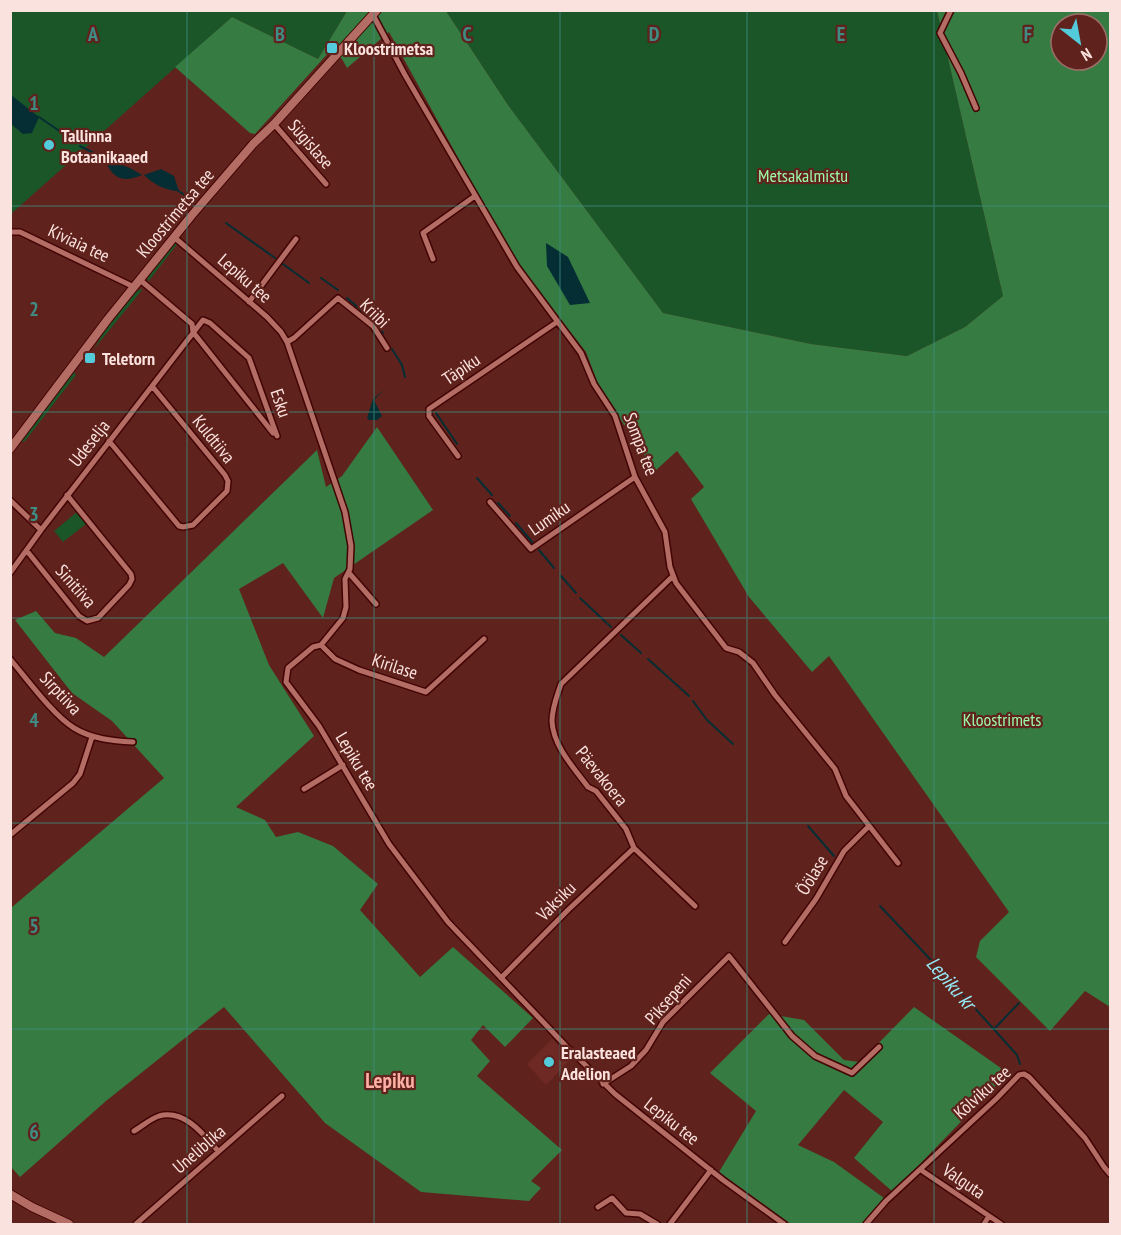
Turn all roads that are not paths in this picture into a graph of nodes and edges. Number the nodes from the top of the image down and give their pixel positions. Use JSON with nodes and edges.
{"nodes":[{"id":1,"x":951,"y":10,"type":"edge"},
{"id":2,"x":375,"y":13,"type":"edge"},
{"id":3,"x":976,"y":108,"type":"dead end"},
{"id":4,"x":274,"y":124,"type":"junction"},
{"id":5,"x":326,"y":184,"type":"dead end"},
{"id":6,"x":475,"y":196,"type":"junction"},
{"id":7,"x":10,"y":232,"type":"edge"},
{"id":8,"x":174,"y":237,"type":"junction"},
{"id":9,"x":296,"y":239,"type":"dead end"},
{"id":10,"x":433,"y":259,"type":"dead end"},
{"id":11,"x":137,"y":283,"type":"junction"},
{"id":12,"x":249,"y":302,"type":"junction"},
{"id":13,"x":557,"y":322,"type":"junction"},
{"id":14,"x":193,"y":332,"type":"junction"},
{"id":15,"x":287,"y":342,"type":"junction"},
{"id":16,"x":387,"y":348,"type":"dead end"},
{"id":17,"x":152,"y":386,"type":"junction"},
{"id":18,"x":109,"y":441,"type":"junction"},
{"id":19,"x":10,"y":448,"type":"edge"},
{"id":20,"x":458,"y":456,"type":"dead end"},
{"id":21,"x":635,"y":477,"type":"junction"},
{"id":22,"x":68,"y":495,"type":"junction"},
{"id":23,"x":10,"y":500,"type":"edge"},
{"id":24,"x":490,"y":502,"type":"dead end"},
{"id":25,"x":41,"y":530,"type":"junction"},
{"id":26,"x":27,"y":551,"type":"junction"},
{"id":27,"x":10,"y":573,"type":"edge"},
{"id":28,"x":349,"y":573,"type":"junction"},
{"id":29,"x":673,"y":576,"type":"junction"},
{"id":30,"x":376,"y":604,"type":"dead end"},
{"id":31,"x":484,"y":639,"type":"dead end"},
{"id":32,"x":321,"y":645,"type":"junction"},
{"id":33,"x":11,"y":660,"type":"edge"},
{"id":34,"x":93,"y":737,"type":"junction"},
{"id":35,"x":133,"y":742,"type":"dead end"},
{"id":36,"x":343,"y":765,"type":"junction"},
{"id":37,"x":304,"y":789,"type":"dead end"},
{"id":38,"x":869,"y":826,"type":"junction"},
{"id":39,"x":10,"y":835,"type":"edge"},
{"id":40,"x":633,"y":848,"type":"junction"},
{"id":41,"x":898,"y":862,"type":"dead end"},
{"id":42,"x":695,"y":906,"type":"dead end"},
{"id":43,"x":785,"y":942,"type":"dead end"},
{"id":44,"x":501,"y":978,"type":"junction"},
{"id":45,"x":879,"y":1047,"type":"dead end"},
{"id":46,"x":603,"y":1084,"type":"junction"},
{"id":47,"x":282,"y":1096,"type":"dead end"},
{"id":48,"x":134,"y":1131,"type":"dead end"},
{"id":49,"x":218,"y":1151,"type":"junction"},
{"id":50,"x":711,"y":1170,"type":"junction"},
{"id":51,"x":921,"y":1170,"type":"junction"},
{"id":52,"x":1110,"y":1174,"type":"edge"},
{"id":53,"x":10,"y":1194,"type":"edge"},
{"id":54,"x":598,"y":1207,"type":"dead end"},
{"id":55,"x":989,"y":1216,"type":"junction"},
{"id":56,"x":69,"y":1224,"type":"edge"},
{"id":57,"x":136,"y":1224,"type":"edge"},
{"id":58,"x":657,"y":1224,"type":"edge"},
{"id":59,"x":670,"y":1224,"type":"edge"},
{"id":60,"x":783,"y":1224,"type":"edge"},
{"id":61,"x":866,"y":1224,"type":"edge"},
{"id":62,"x":984,"y":1224,"type":"edge"},
{"id":63,"x":1001,"y":1224,"type":"edge"}],
"edges":[{"from":1,"to":3,"type":"street"},
{"from":2,"to":4,"type":"main road","name":"Kloostrimetsa tee"},
{"from":2,"to":6,"type":"street","name":"Sompa tee"},
{"from":4,"to":5,"type":"street","name":"Sügislase"},
{"from":4,"to":8,"type":"main road","name":"Kloostrimetsa tee"},
{"from":6,"to":10,"type":"street"},
{"from":6,"to":13,"type":"street","name":"Sompa tee"},
{"from":7,"to":11,"type":"street","name":"Kiviaia tee"},
{"from":8,"to":11,"type":"main road","name":"Kloostrimetsa tee"},
{"from":8,"to":12,"type":"street","name":"Lepiku tee"},
{"from":9,"to":12,"type":"street"},
{"from":11,"to":14,"type":"street","name":"Esku"},
{"from":11,"to":19,"type":"main road","name":"Kloostrimetsa tee"},
{"from":12,"to":15,"type":"street","name":"Lepiku tee"},
{"from":13,"to":20,"type":"street","name":"Täpiku"},
{"from":13,"to":21,"type":"street","name":"Sompa tee"},
{"from":14,"to":14,"type":"street","name":"Esku"},
{"from":14,"to":17,"type":"street","name":"Udeselja"},
{"from":15,"to":16,"type":"street","name":"Kriibi"},
{"from":15,"to":28,"type":"street","name":"Lepiku tee"},
{"from":17,"to":18,"type":"street","name":"Udeselja"},
{"from":17,"to":18,"type":"street","name":"Kuldtiiva"},
{"from":18,"to":22,"type":"street","name":"Udeselja"},
{"from":21,"to":24,"type":"street","name":"Lumiku"},
{"from":21,"to":29,"type":"street","name":"Sompa tee"},
{"from":22,"to":25,"type":"street","name":"Udeselja"},
{"from":22,"to":26,"type":"street","name":"Sinitiiva"},
{"from":23,"to":25,"type":"street"},
{"from":25,"to":26,"type":"street","name":"Udeselja"},
{"from":26,"to":27,"type":"street","name":"Udeselja"},
{"from":28,"to":30,"type":"street"},
{"from":28,"to":32,"type":"street","name":"Lepiku tee"},
{"from":29,"to":38,"type":"street","name":"Sompa tee"},
{"from":29,"to":40,"type":"street","name":"Päevakoera"},
{"from":31,"to":32,"type":"street","name":"Kirilase"},
{"from":32,"to":36,"type":"street","name":"Lepiku tee"},
{"from":33,"to":34,"type":"street","name":"Sirptiiva"},
{"from":34,"to":35,"type":"street","name":"Sirptiiva"},
{"from":34,"to":39,"type":"street"},
{"from":36,"to":37,"type":"street"},
{"from":36,"to":44,"type":"street","name":"Lepiku tee"},
{"from":38,"to":41,"type":"street","name":"Sompa tee"},
{"from":38,"to":43,"type":"street","name":"Öölase"},
{"from":40,"to":42,"type":"street","name":"Päevakoera"},
{"from":40,"to":44,"type":"street","name":"Vaksiku"},
{"from":44,"to":46,"type":"street","name":"Lepiku tee"},
{"from":45,"to":46,"type":"street","name":"Piksepeni"},
{"from":46,"to":50,"type":"street","name":"Lepiku tee"},
{"from":47,"to":49,"type":"street","name":"Uneliblika"},
{"from":48,"to":49,"type":"street"},
{"from":49,"to":57,"type":"street","name":"Uneliblika"},
{"from":50,"to":59,"type":"street"},
{"from":50,"to":60,"type":"street","name":"Lepiku tee"},
{"from":51,"to":52,"type":"street","name":"Kõlviku tee"},
{"from":51,"to":55,"type":"street","name":"Valguta"},
{"from":51,"to":61,"type":"street","name":"Kõlviku tee"},
{"from":53,"to":56,"type":"main road"},
{"from":54,"to":58,"type":"street"},
{"from":55,"to":62,"type":"street","name":"Valguta"},
{"from":55,"to":63,"type":"street","name":"Valguta"}]}
